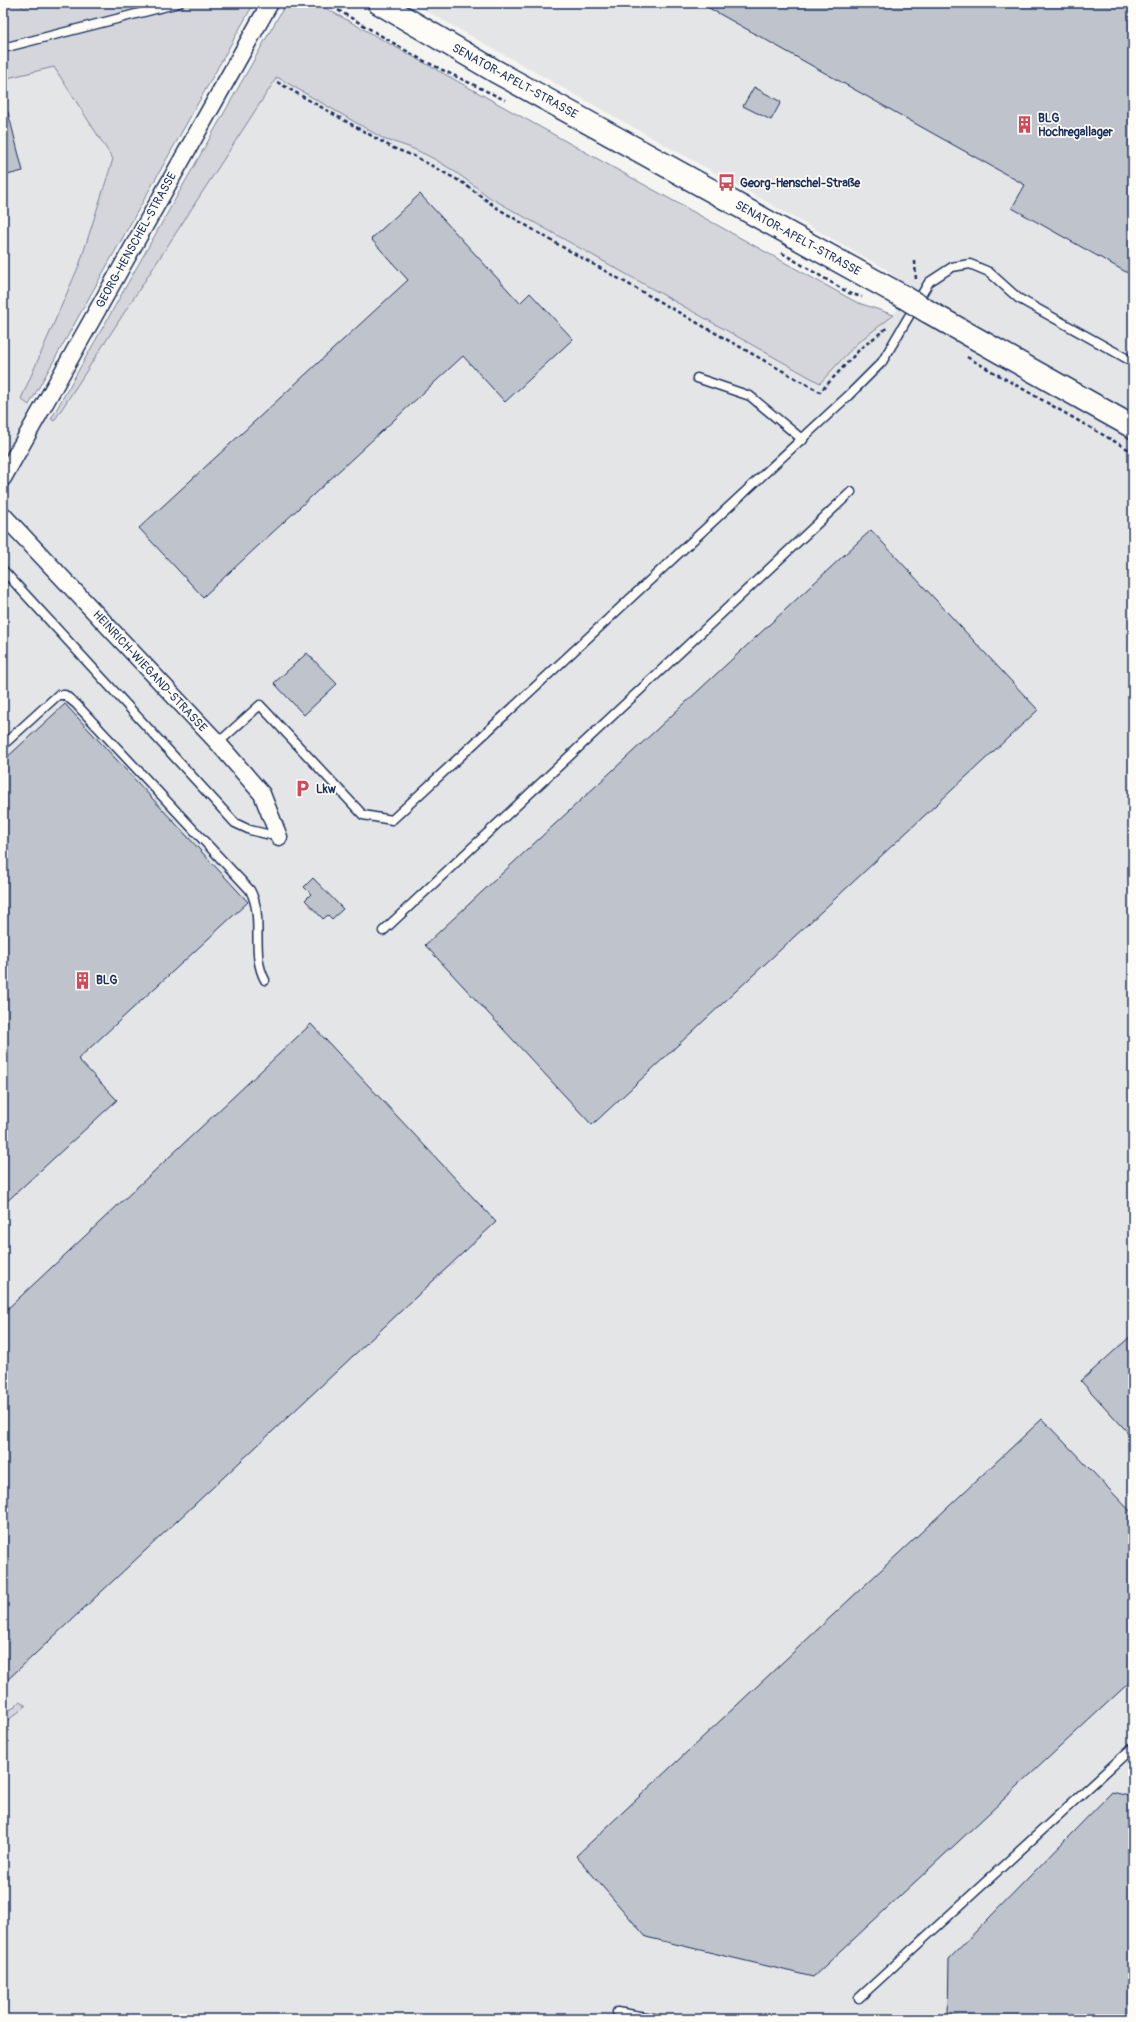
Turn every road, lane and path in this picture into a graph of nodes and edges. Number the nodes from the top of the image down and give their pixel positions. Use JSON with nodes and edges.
{"nodes":[{"id":1,"x":179,"y":3,"type":"edge"},
{"id":2,"x":270,"y":3,"type":"edge"},
{"id":3,"x":326,"y":3,"type":"edge"},
{"id":4,"x":379,"y":3,"type":"edge"},
{"id":5,"x":3,"y":48,"type":"edge"},
{"id":6,"x":277,"y":82,"type":"dead end"},
{"id":7,"x":506,"y":101,"type":"dead end"},
{"id":8,"x":915,"y":261,"type":"dead end"},
{"id":9,"x":910,"y":292,"type":"junction"},
{"id":10,"x":890,"y":325,"type":"dead end"},
{"id":11,"x":1133,"y":362,"type":"edge"},
{"id":12,"x":697,"y":378,"type":"dead end"},
{"id":13,"x":1133,"y":428,"type":"edge"},
{"id":14,"x":803,"y":440,"type":"junction"},
{"id":15,"x":3,"y":478,"type":"edge"},
{"id":16,"x":851,"y":492,"type":"dead end"},
{"id":17,"x":3,"y":516,"type":"edge"},
{"id":18,"x":3,"y":570,"type":"edge"},
{"id":19,"x":218,"y":743,"type":"junction"},
{"id":20,"x":3,"y":745,"type":"edge"},
{"id":21,"x":278,"y":838,"type":"joint"},
{"id":22,"x":383,"y":931,"type":"dead end"},
{"id":23,"x":265,"y":980,"type":"dead end"},
{"id":24,"x":1133,"y":1747,"type":"edge"},
{"id":25,"x":859,"y":1998,"type":"dead end"},
{"id":26,"x":617,"y":2012,"type":"dead end"},
{"id":27,"x":658,"y":2019,"type":"edge"}],
"edges":[{"from":1,"to":5,"type":"lane"},
{"from":2,"to":15,"type":"street","name":"GEORG-HENSCHEL-STRASSE"},
{"from":3,"to":7,"type":"path"},
{"from":4,"to":9,"type":"street","name":"SENATOR-APELT-STRASSE"},
{"from":6,"to":10,"type":"path"},
{"from":8,"to":9,"type":"path"},
{"from":9,"to":13,"type":"street","name":"SENATOR-APELT-STRASSE","bridge":true},
{"from":11,"to":14,"type":"lane"},
{"from":12,"to":14,"type":"lane"},
{"from":14,"to":19,"type":"lane"},
{"from":16,"to":22,"type":"lane"},
{"from":17,"to":19,"type":"street","name":"HEINRICH-WIEGAND-STRASSE"},
{"from":18,"to":21,"type":"lane"},
{"from":19,"to":21,"type":"street","name":"HEINRICH-WIEGAND-STRASSE"},
{"from":20,"to":23,"type":"lane"},
{"from":24,"to":25,"type":"lane"},
{"from":26,"to":27,"type":"lane"}]}
